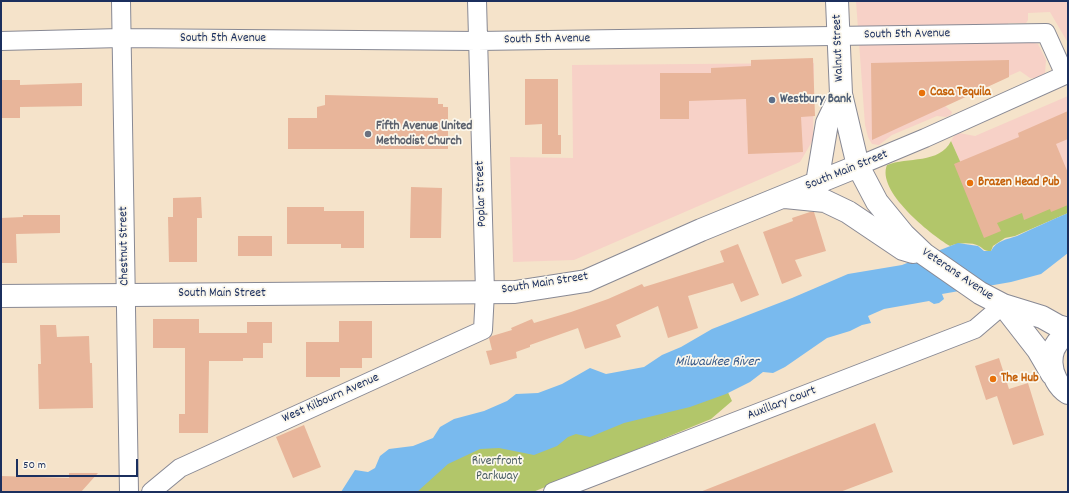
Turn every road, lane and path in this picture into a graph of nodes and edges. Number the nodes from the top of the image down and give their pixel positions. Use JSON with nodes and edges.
{"nodes":[{"id":1,"x":121,"y":1,"type":"edge"},
{"id":2,"x":477,"y":1,"type":"edge"},
{"id":3,"x":837,"y":1,"type":"edge"},
{"id":4,"x":838,"y":35,"type":"junction"},
{"id":5,"x":121,"y":38,"type":"junction"},
{"id":6,"x":477,"y":41,"type":"junction"},
{"id":7,"x":1,"y":42,"type":"edge"},
{"id":8,"x":1066,"y":72,"type":"edge"},
{"id":9,"x":841,"y":94,"type":"junction"},
{"id":10,"x":858,"y":166,"type":"junction"},
{"id":11,"x":817,"y":183,"type":"junction"},
{"id":12,"x":783,"y":197,"type":"junction"},
{"id":13,"x":924,"y":254,"type":"junction"},
{"id":14,"x":485,"y":292,"type":"junction"},
{"id":15,"x":126,"y":295,"type":"junction"},
{"id":16,"x":1,"y":296,"type":"edge"},
{"id":17,"x":1003,"y":305,"type":"junction"},
{"id":18,"x":1068,"y":329,"type":"edge"},
{"id":19,"x":1068,"y":334,"type":"edge"},
{"id":20,"x":1063,"y":391,"type":"edge"},
{"id":21,"x":129,"y":492,"type":"edge"},
{"id":22,"x":151,"y":492,"type":"edge"},
{"id":23,"x":553,"y":492,"type":"edge"}],
"edges":[{"from":1,"to":5,"type":"street","name":"Chestnut Street"},
{"from":2,"to":6,"type":"street","name":"Poplar Street"},
{"from":3,"to":4,"type":"main road","name":"Walnut Street"},
{"from":4,"to":6,"type":"street","name":"South 5th Avenue"},
{"from":4,"to":8,"type":"street","name":"South 5th Avenue"},
{"from":4,"to":9,"type":"main road","name":"Walnut Street"},
{"from":5,"to":6,"type":"street","name":"South 5th Avenue"},
{"from":5,"to":7,"type":"street","name":"South 5th Avenue"},
{"from":5,"to":15,"type":"street","name":"Chestnut Street"},
{"from":6,"to":14,"type":"street","name":"Poplar Street"},
{"from":8,"to":10,"type":"street","name":"South Main Street"},
{"from":9,"to":10,"type":"main road","name":"Walnut Street"},
{"from":9,"to":11,"type":"main road"},
{"from":10,"to":11,"type":"main road","name":"South Main Street"},
{"from":10,"to":13,"type":"main road","name":"Veterans Avenue"},
{"from":11,"to":12,"type":"main road","name":"South Main Street"},
{"from":12,"to":13,"type":"main road"},
{"from":12,"to":14,"type":"main road","name":"South Main Street"},
{"from":13,"to":17,"type":"main road","name":"Veterans Avenue"},
{"from":14,"to":15,"type":"main road","name":"South Main Street"},
{"from":14,"to":22,"type":"street","name":"West Kilbourn Avenue"},
{"from":15,"to":16,"type":"main road","name":"South Main Street"},
{"from":15,"to":21,"type":"street","name":"Chestnut Street"},
{"from":17,"to":18,"type":"main road","name":"Veterans Avenue"},
{"from":17,"to":20,"type":"main road","name":"Veterans Avenue"},
{"from":17,"to":23,"type":"street","name":"Auxillary Court"},
{"from":19,"to":20,"type":"main road"}]}
